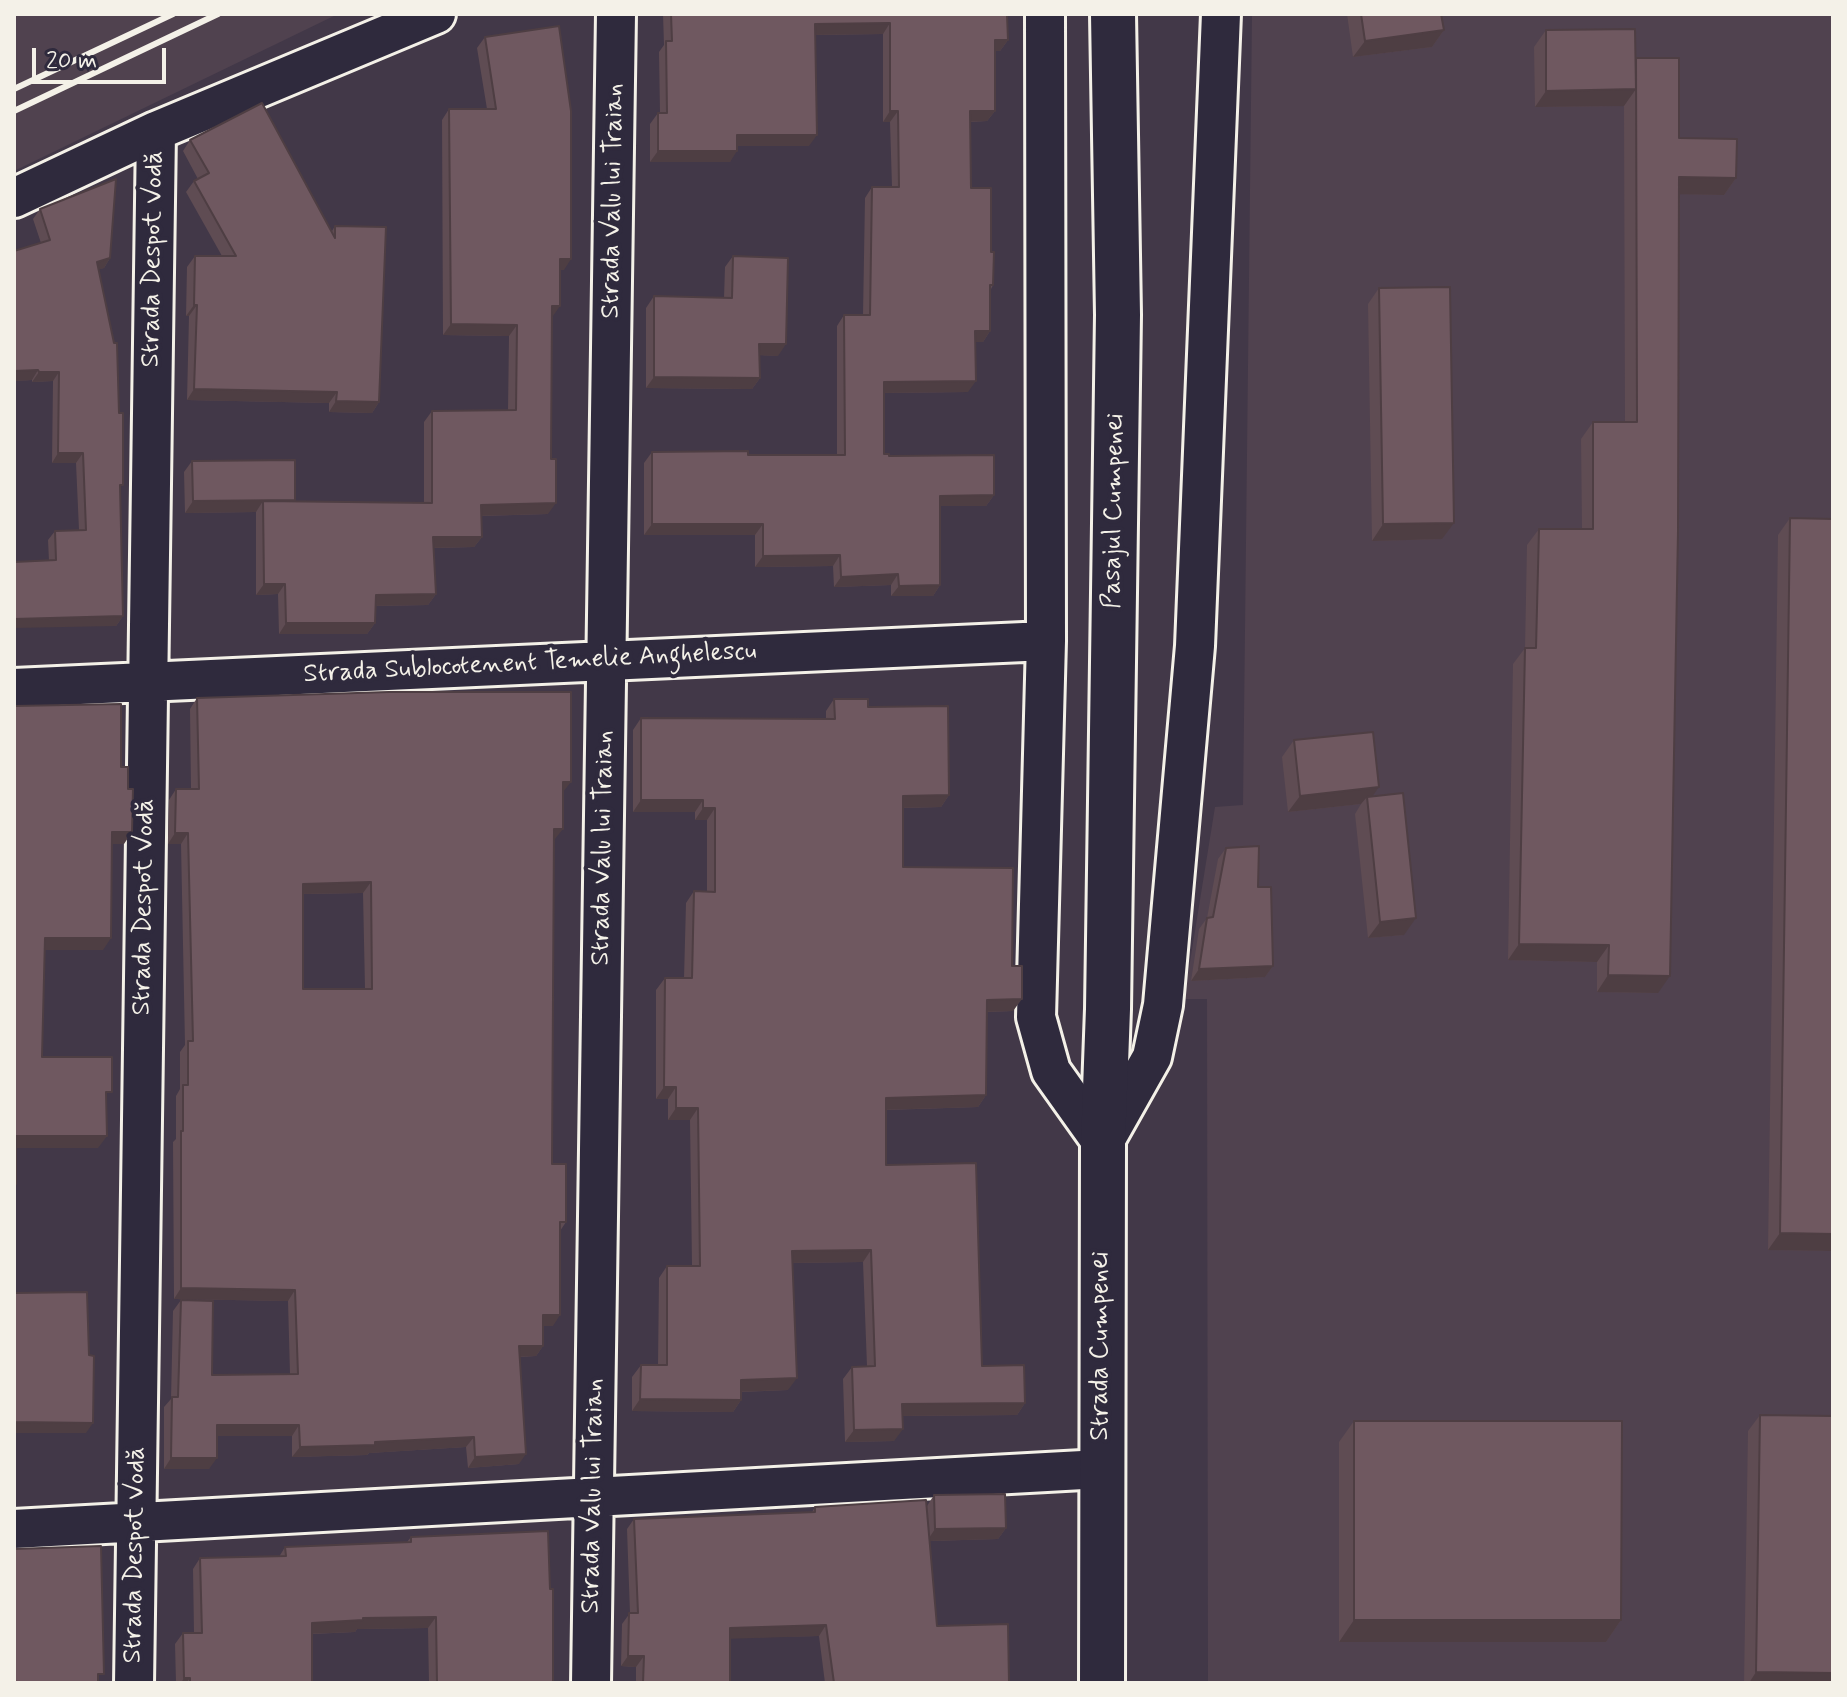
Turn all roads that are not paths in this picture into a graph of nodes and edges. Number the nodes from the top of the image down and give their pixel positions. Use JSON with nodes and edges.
{"nodes":[{"id":1,"x":436,"y":14,"type":"edge"},
{"id":2,"x":616,"y":14,"type":"edge"},
{"id":3,"x":1045,"y":14,"type":"edge"},
{"id":4,"x":1113,"y":14,"type":"edge"},
{"id":5,"x":1221,"y":14,"type":"edge"},
{"id":6,"x":156,"y":131,"type":"junction"},
{"id":7,"x":14,"y":198,"type":"edge"},
{"id":8,"x":1046,"y":641,"type":"junction"},
{"id":9,"x":607,"y":660,"type":"junction"},
{"id":10,"x":148,"y":682,"type":"junction"},
{"id":11,"x":14,"y":688,"type":"edge"},
{"id":12,"x":1108,"y":1009,"type":"joint"},
{"id":13,"x":1103,"y":1144,"type":"junction"},
{"id":14,"x":1101,"y":1469,"type":"junction"},
{"id":15,"x":594,"y":1498,"type":"junction"},
{"id":16,"x":136,"y":1523,"type":"junction"},
{"id":17,"x":14,"y":1529,"type":"edge"},
{"id":18,"x":134,"y":1683,"type":"edge"},
{"id":19,"x":591,"y":1683,"type":"edge"},
{"id":20,"x":1102,"y":1683,"type":"edge"}],
"edges":[{"from":1,"to":6,"type":"street"},
{"from":2,"to":9,"type":"street","name":"Strada Valu lui Traian"},
{"from":3,"to":8,"type":"street"},
{"from":4,"to":12,"type":"main road","name":"Pasajul Cumpenei"},
{"from":5,"to":13,"type":"street"},
{"from":6,"to":7,"type":"street"},
{"from":6,"to":10,"type":"street","name":"Strada Despot Vodă"},
{"from":8,"to":9,"type":"street","name":"Strada Sublocotenent Temelie Anghelescu"},
{"from":8,"to":13,"type":"street"},
{"from":9,"to":10,"type":"street","name":"Strada Sublocotenent Temelie Anghelescu"},
{"from":9,"to":15,"type":"street","name":"Strada Valu lui Traian"},
{"from":10,"to":11,"type":"street","name":"Strada Sublocotenent Temelie Anghelescu"},
{"from":10,"to":16,"type":"street","name":"Strada Despot Vodă"},
{"from":12,"to":13,"type":"main road","name":"Strada Cumpenei"},
{"from":13,"to":14,"type":"main road","name":"Strada Cumpenei"},
{"from":14,"to":15,"type":"street"},
{"from":14,"to":20,"type":"main road","name":"Strada Cumpenei"},
{"from":15,"to":16,"type":"street"},
{"from":15,"to":19,"type":"street","name":"Strada Valu lui Traian"},
{"from":16,"to":17,"type":"street"},
{"from":16,"to":18,"type":"street","name":"Strada Despot Vodă"}]}
